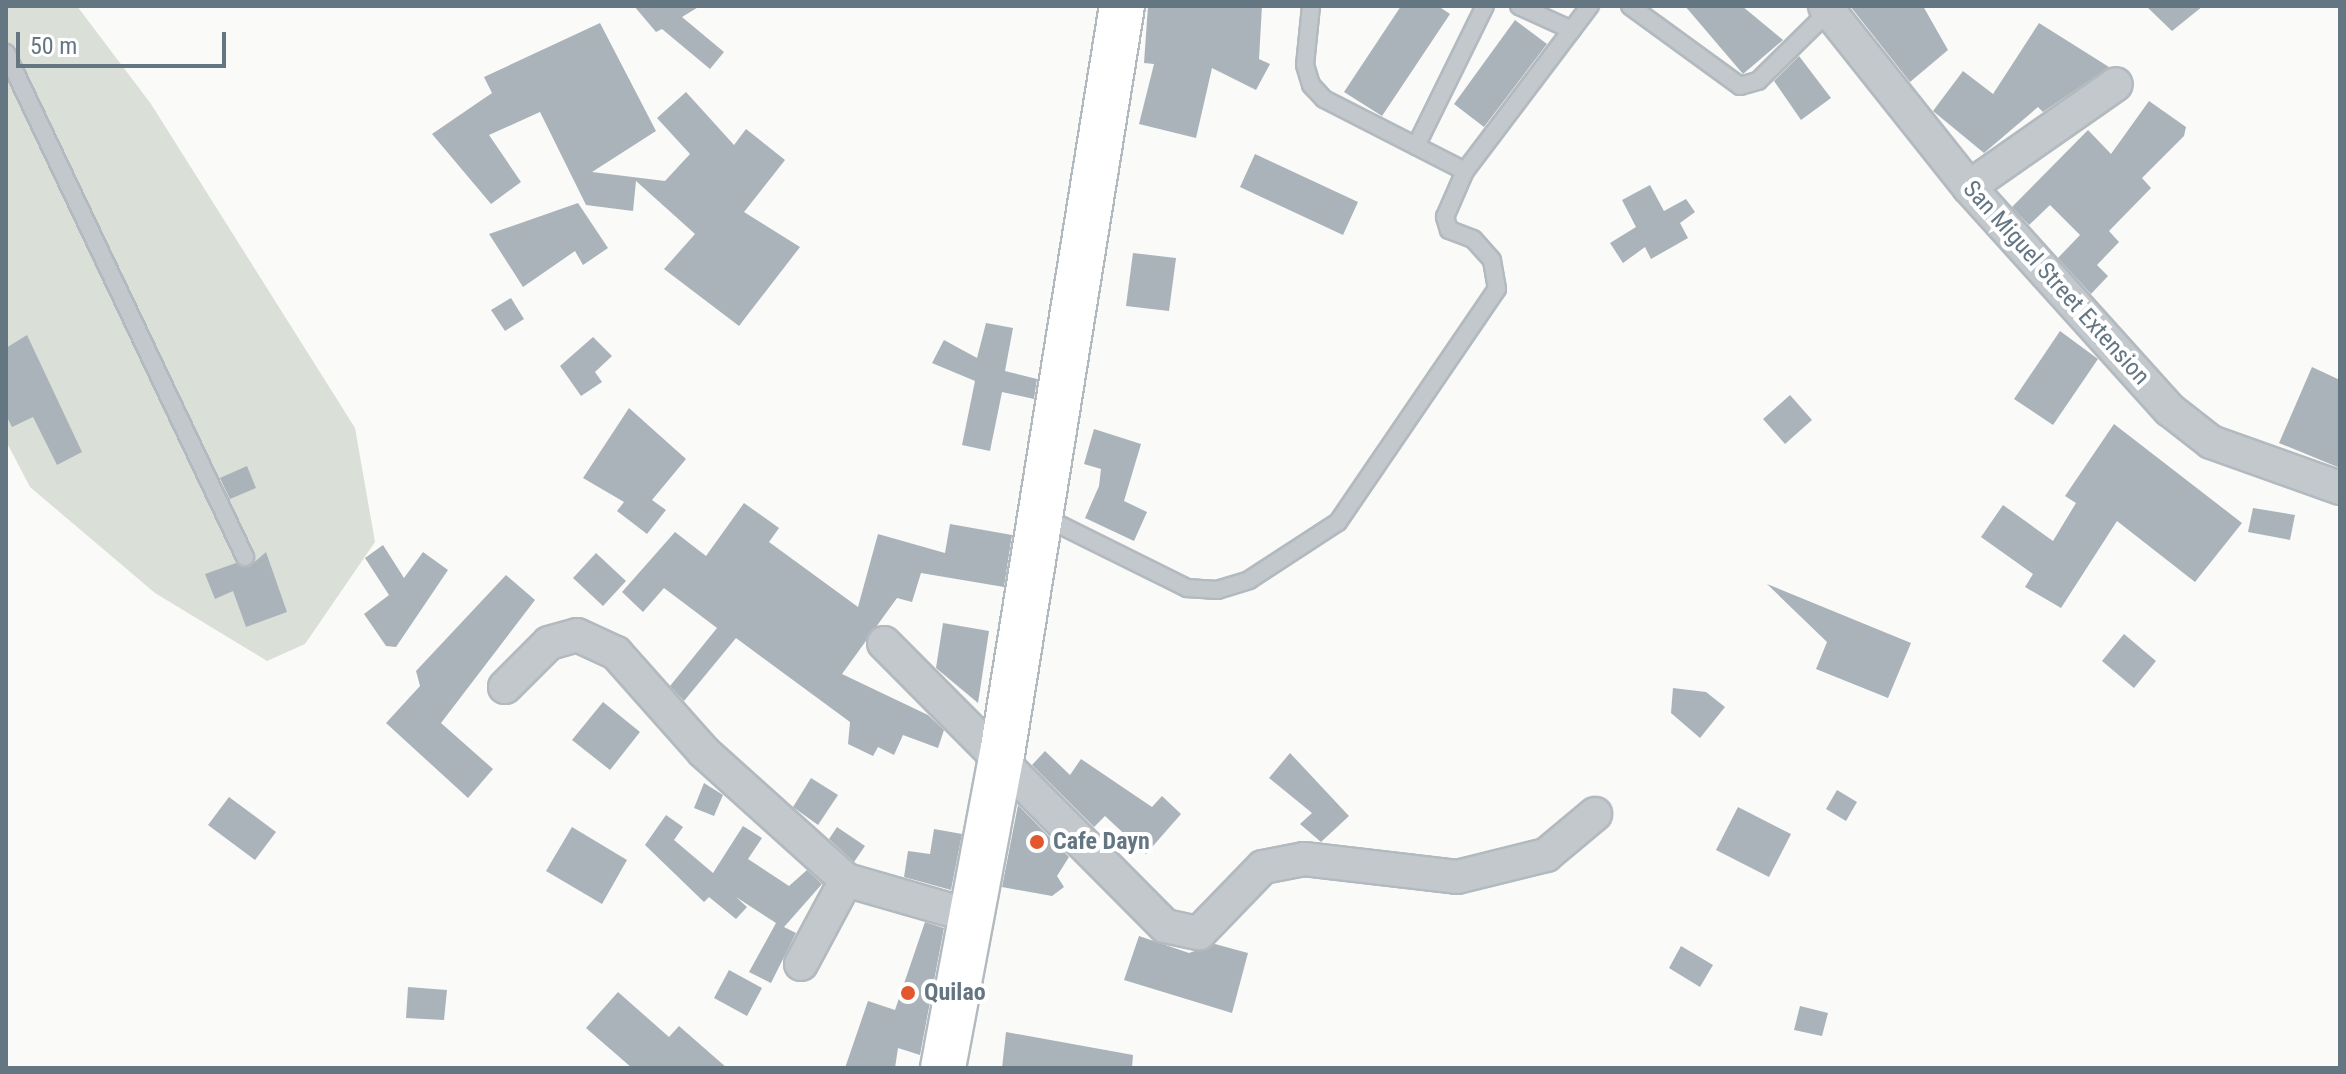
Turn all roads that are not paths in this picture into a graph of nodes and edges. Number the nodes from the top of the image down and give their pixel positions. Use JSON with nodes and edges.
{"nodes":[{"id":1,"x":1122,"y":6,"type":"edge"},
{"id":2,"x":1311,"y":6,"type":"edge"},
{"id":3,"x":1485,"y":6,"type":"edge"},
{"id":4,"x":1519,"y":6,"type":"edge"},
{"id":5,"x":1590,"y":6,"type":"edge"},
{"id":6,"x":1630,"y":6,"type":"edge"},
{"id":7,"x":1827,"y":8,"type":"edge"},
{"id":8,"x":1572,"y":30,"type":"junction"},
{"id":9,"x":6,"y":53,"type":"edge"},
{"id":10,"x":2116,"y":84,"type":"dead end"},
{"id":11,"x":1416,"y":146,"type":"junction"},
{"id":12,"x":1465,"y":171,"type":"junction"},
{"id":13,"x":1969,"y":187,"type":"junction"},
{"id":14,"x":2340,"y":488,"type":"edge"},
{"id":15,"x":1040,"y":515,"type":"junction"},
{"id":16,"x":245,"y":557,"type":"dead end"},
{"id":17,"x":884,"y":643,"type":"dead end"},
{"id":18,"x":505,"y":687,"type":"dead end"},
{"id":19,"x":1002,"y":754,"type":"junction"},
{"id":20,"x":1595,"y":814,"type":"dead end"},
{"id":21,"x":846,"y":880,"type":"junction"},
{"id":22,"x":968,"y":915,"type":"junction"},
{"id":23,"x":801,"y":964,"type":"dead end"},
{"id":24,"x":943,"y":1068,"type":"edge"}],
"edges":[{"from":1,"to":15,"type":"street"},
{"from":2,"to":11,"type":"lane"},
{"from":3,"to":11,"type":"lane"},
{"from":4,"to":8,"type":"lane"},
{"from":5,"to":8,"type":"lane"},
{"from":6,"to":7,"type":"lane"},
{"from":7,"to":13,"type":"street","name":"San Miguel Street Extension"},
{"from":8,"to":12,"type":"lane"},
{"from":9,"to":16,"type":"lane"},
{"from":10,"to":13,"type":"street"},
{"from":11,"to":12,"type":"lane"},
{"from":12,"to":15,"type":"lane"},
{"from":13,"to":14,"type":"street","name":"San Miguel Street Extension"},
{"from":15,"to":19,"type":"street"},
{"from":17,"to":19,"type":"street"},
{"from":18,"to":21,"type":"street"},
{"from":19,"to":20,"type":"street"},
{"from":19,"to":22,"type":"street"},
{"from":21,"to":22,"type":"street"},
{"from":21,"to":23,"type":"street"},
{"from":22,"to":24,"type":"street"}]}
